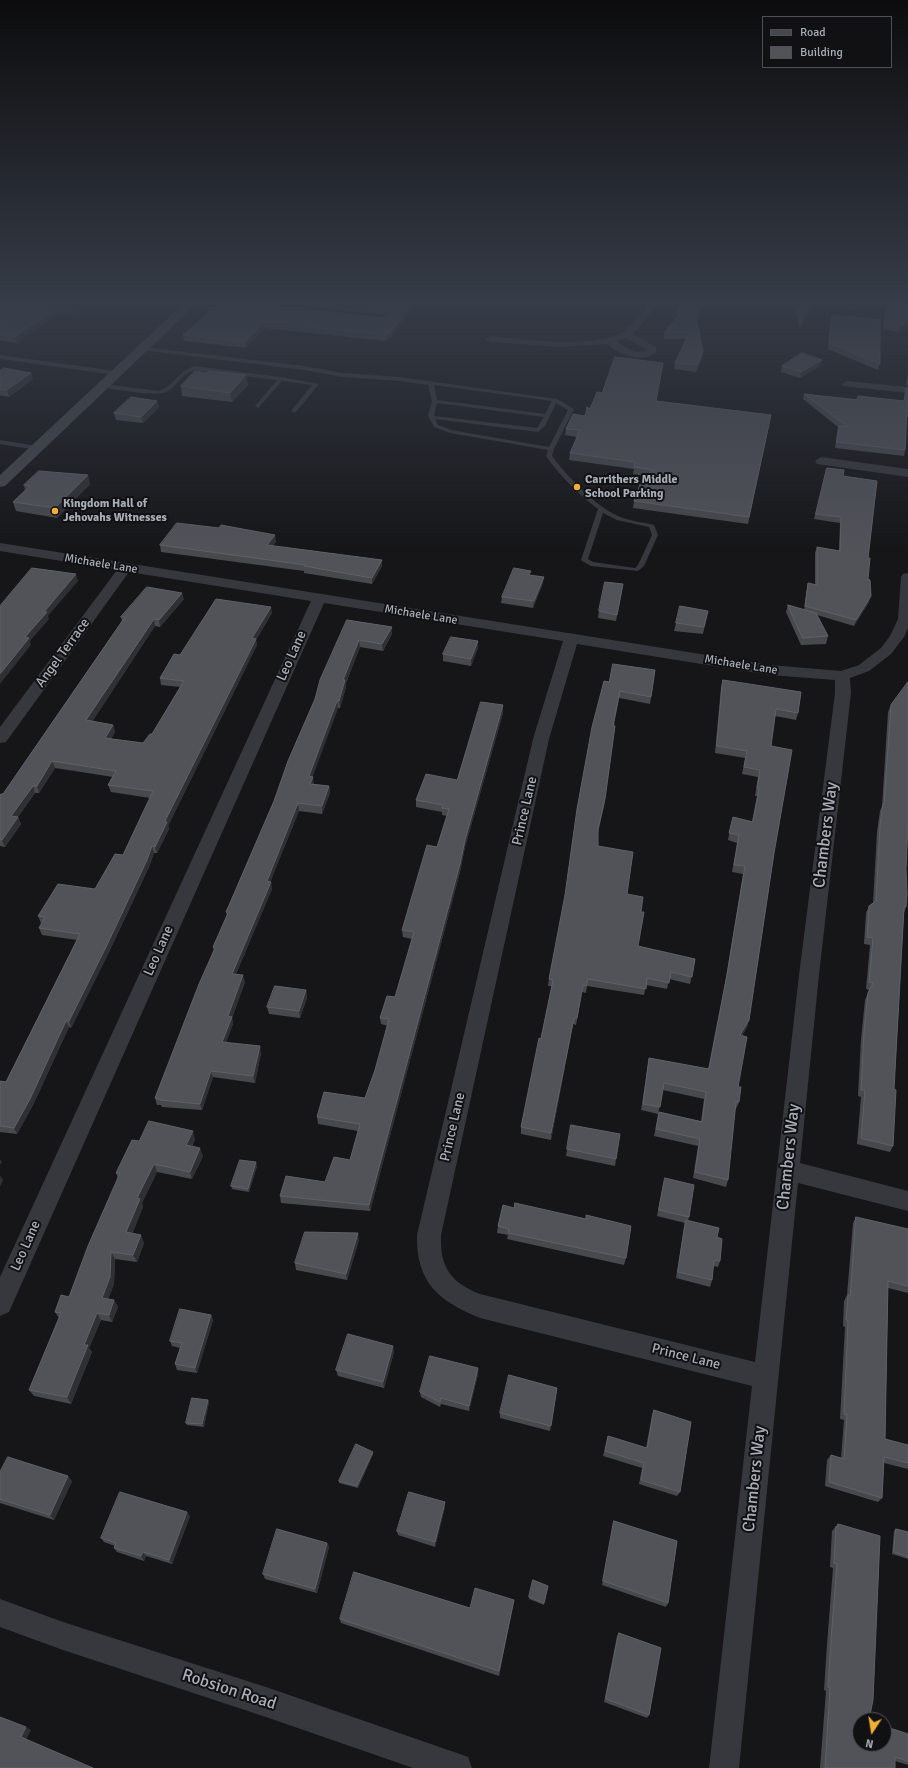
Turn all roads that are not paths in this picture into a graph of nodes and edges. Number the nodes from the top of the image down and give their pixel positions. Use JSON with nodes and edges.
{"nodes":[{"id":1,"x":103,"y":386,"type":"edge"},
{"id":2,"x":107,"y":387,"type":"edge"},
{"id":3,"x":170,"y":387,"type":"edge"},
{"id":4,"x":275,"y":387,"type":"edge"},
{"id":5,"x":314,"y":387,"type":"edge"},
{"id":6,"x":432,"y":387,"type":"edge"},
{"id":7,"x":450,"y":387,"type":"edge"},
{"id":8,"x":872,"y":387,"type":"edge"},
{"id":9,"x":908,"y":390,"type":"edge"},
{"id":10,"x":555,"y":400,"type":"junction"},
{"id":11,"x":435,"y":401,"type":"junction"},
{"id":12,"x":258,"y":406,"type":"dead end"},
{"id":13,"x":294,"y":411,"type":"dead end"},
{"id":14,"x":547,"y":416,"type":"junction"},
{"id":15,"x":432,"y":417,"type":"junction"},
{"id":16,"x":0,"y":442,"type":"edge"},
{"id":17,"x":37,"y":448,"type":"junction"},
{"id":18,"x":551,"y":449,"type":"junction"},
{"id":19,"x":821,"y":462,"type":"dead end"},
{"id":20,"x":908,"y":473,"type":"edge"},
{"id":21,"x":0,"y":483,"type":"edge"},
{"id":22,"x":601,"y":509,"type":"junction"},
{"id":23,"x":0,"y":547,"type":"edge"},
{"id":24,"x":125,"y":568,"type":"junction"},
{"id":25,"x":908,"y":577,"type":"edge"},
{"id":26,"x":319,"y":599,"type":"junction"},
{"id":27,"x":571,"y":639,"type":"junction"},
{"id":28,"x":842,"y":676,"type":"junction"},
{"id":29,"x":0,"y":738,"type":"edge"},
{"id":30,"x":788,"y":1170,"type":"junction"},
{"id":31,"x":908,"y":1201,"type":"edge"},
{"id":32,"x":0,"y":1304,"type":"edge"},
{"id":33,"x":766,"y":1377,"type":"junction"},
{"id":34,"x":0,"y":1613,"type":"edge"},
{"id":35,"x":457,"y":1768,"type":"edge"},
{"id":36,"x":724,"y":1768,"type":"edge"}],
"edges":[{"from":1,"to":17,"type":"main road"},
{"from":2,"to":3,"type":"lane"},
{"from":4,"to":12,"type":"lane"},
{"from":5,"to":13,"type":"lane"},
{"from":6,"to":11,"type":"lane"},
{"from":7,"to":10,"type":"lane"},
{"from":8,"to":9,"type":"street"},
{"from":10,"to":14,"type":"lane"},
{"from":10,"to":18,"type":"lane"},
{"from":11,"to":14,"type":"lane"},
{"from":11,"to":15,"type":"lane"},
{"from":14,"to":15,"type":"lane"},
{"from":15,"to":18,"type":"lane"},
{"from":16,"to":17,"type":"lane"},
{"from":17,"to":21,"type":"main road"},
{"from":18,"to":22,"type":"lane"},
{"from":19,"to":20,"type":"street"},
{"from":22,"to":22,"type":"lane"},
{"from":23,"to":24,"type":"street","name":"Michaele Lane"},
{"from":24,"to":26,"type":"street","name":"Michaele Lane"},
{"from":24,"to":29,"type":"street","name":"Angel Terrace"},
{"from":25,"to":28,"type":"street"},
{"from":26,"to":27,"type":"street","name":"Michaele Lane"},
{"from":26,"to":32,"type":"street","name":"Leo Lane"},
{"from":27,"to":28,"type":"street","name":"Michaele Lane"},
{"from":27,"to":33,"type":"street","name":"Prince Lane"},
{"from":28,"to":30,"type":"street","name":"Chambers Way"},
{"from":30,"to":31,"type":"street"},
{"from":30,"to":33,"type":"street","name":"Chambers Way"},
{"from":33,"to":36,"type":"street","name":"Chambers Way"},
{"from":34,"to":35,"type":"street","name":"Robsion Road"}]}
